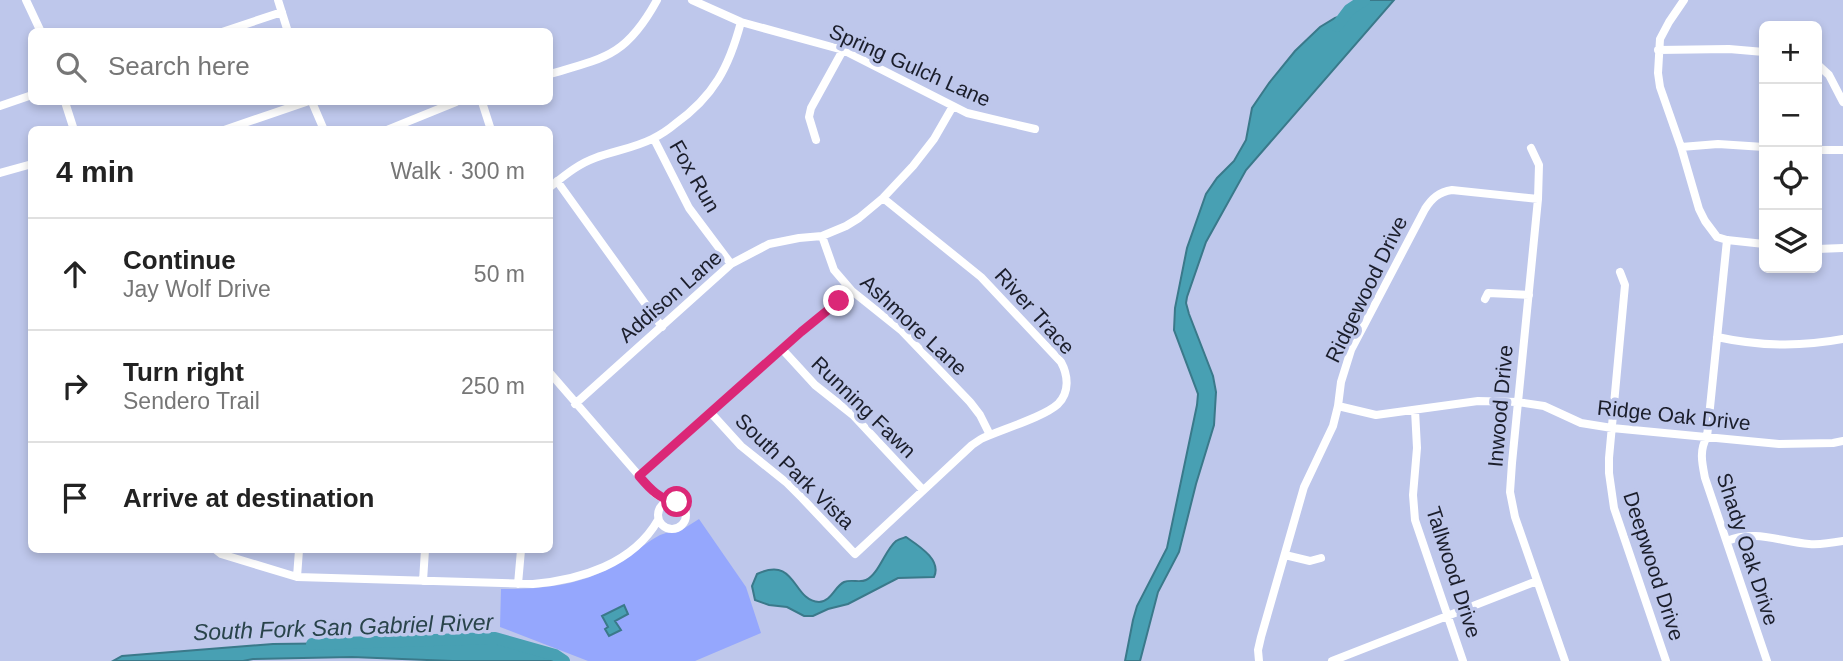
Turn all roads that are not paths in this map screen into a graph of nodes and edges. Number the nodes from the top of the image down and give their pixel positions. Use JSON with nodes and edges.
{"nodes":[{"id":1,"x":26,"y":0,"type":"edge"},
{"id":2,"x":278,"y":0,"type":"edge"},
{"id":3,"x":657,"y":0,"type":"edge"},
{"id":4,"x":692,"y":0,"type":"edge"},
{"id":5,"x":1684,"y":0,"type":"edge"},
{"id":6,"x":282,"y":12,"type":"junction"},
{"id":7,"x":741,"y":22,"type":"junction"},
{"id":8,"x":39,"y":28,"type":"edge"},
{"id":9,"x":234,"y":28,"type":"edge"},
{"id":10,"x":287,"y":28,"type":"edge"},
{"id":11,"x":1659,"y":49,"type":"junction"},
{"id":12,"x":843,"y":50,"type":"junction"},
{"id":13,"x":1759,"y":52,"type":"edge"},
{"id":14,"x":1822,"y":69,"type":"edge"},
{"id":15,"x":553,"y":73,"type":"edge"},
{"id":16,"x":28,"y":96,"type":"edge"},
{"id":17,"x":1843,"y":102,"type":"edge"},
{"id":18,"x":66,"y":105,"type":"edge"},
{"id":19,"x":297,"y":105,"type":"edge"},
{"id":20,"x":313,"y":105,"type":"edge"},
{"id":21,"x":450,"y":105,"type":"edge"},
{"id":22,"x":483,"y":105,"type":"edge"},
{"id":23,"x":0,"y":106,"type":"edge"},
{"id":24,"x":953,"y":106,"type":"junction"},
{"id":25,"x":73,"y":126,"type":"edge"},
{"id":26,"x":235,"y":126,"type":"edge"},
{"id":27,"x":322,"y":126,"type":"edge"},
{"id":28,"x":397,"y":126,"type":"edge"},
{"id":29,"x":490,"y":126,"type":"edge"},
{"id":30,"x":1035,"y":129,"type":"dead end"},
{"id":31,"x":654,"y":138,"type":"junction"},
{"id":32,"x":816,"y":140,"type":"dead end"},
{"id":33,"x":1681,"y":147,"type":"junction"},
{"id":34,"x":1759,"y":147,"type":"edge"},
{"id":35,"x":1531,"y":148,"type":"dead end"},
{"id":36,"x":1822,"y":150,"type":"edge"},
{"id":37,"x":1843,"y":150,"type":"edge"},
{"id":38,"x":28,"y":165,"type":"edge"},
{"id":39,"x":0,"y":173,"type":"edge"},
{"id":40,"x":557,"y":181,"type":"junction"},
{"id":41,"x":553,"y":184,"type":"edge"},
{"id":42,"x":883,"y":198,"type":"junction"},
{"id":43,"x":1538,"y":199,"type":"junction"},
{"id":44,"x":822,"y":236,"type":"junction"},
{"id":45,"x":1727,"y":240,"type":"junction"},
{"id":46,"x":1759,"y":243,"type":"edge"},
{"id":47,"x":1822,"y":248,"type":"edge"},
{"id":48,"x":1843,"y":248,"type":"edge"},
{"id":49,"x":731,"y":264,"type":"junction"},
{"id":50,"x":1620,"y":272,"type":"dead end"},
{"id":51,"x":852,"y":291,"type":"junction"},
{"id":52,"x":1529,"y":295,"type":"junction"},
{"id":53,"x":1485,"y":299,"type":"dead end"},
{"id":54,"x":662,"y":327,"type":"junction"},
{"id":55,"x":1717,"y":337,"type":"junction"},
{"id":56,"x":1843,"y":339,"type":"edge"},
{"id":57,"x":782,"y":349,"type":"junction"},
{"id":58,"x":553,"y":377,"type":"edge"},
{"id":59,"x":1518,"y":402,"type":"junction"},
{"id":60,"x":575,"y":404,"type":"junction"},
{"id":61,"x":1338,"y":406,"type":"junction"},
{"id":62,"x":1415,"y":410,"type":"junction"},
{"id":63,"x":711,"y":413,"type":"junction"},
{"id":64,"x":1612,"y":428,"type":"junction"},
{"id":65,"x":990,"y":435,"type":"junction"},
{"id":66,"x":1707,"y":437,"type":"junction"},
{"id":67,"x":1843,"y":441,"type":"edge"},
{"id":68,"x":639,"y":476,"type":"junction"},
{"id":69,"x":923,"y":490,"type":"junction"},
{"id":70,"x":654,"y":493,"type":"junction"},
{"id":71,"x":668,"y":502,"type":"junction"},
{"id":72,"x":659,"y":508,"type":"junction"},
{"id":73,"x":658,"y":520,"type":"junction"},
{"id":74,"x":667,"y":529,"type":"junction"},
{"id":75,"x":650,"y":534,"type":"junction"},
{"id":76,"x":1727,"y":541,"type":"junction"},
{"id":77,"x":1843,"y":541,"type":"edge"},
{"id":78,"x":220,"y":553,"type":"edge"},
{"id":79,"x":299,"y":553,"type":"edge"},
{"id":80,"x":425,"y":553,"type":"edge"},
{"id":81,"x":521,"y":553,"type":"edge"},
{"id":82,"x":855,"y":554,"type":"joint"},
{"id":83,"x":1285,"y":555,"type":"junction"},
{"id":84,"x":1321,"y":558,"type":"dead end"},
{"id":85,"x":297,"y":577,"type":"junction"},
{"id":86,"x":423,"y":581,"type":"junction"},
{"id":87,"x":1537,"y":581,"type":"junction"},
{"id":88,"x":518,"y":583,"type":"junction"},
{"id":89,"x":1449,"y":616,"type":"junction"},
{"id":90,"x":1358,"y":651,"type":"junction"},
{"id":91,"x":1259,"y":661,"type":"edge"},
{"id":92,"x":1332,"y":661,"type":"edge"},
{"id":93,"x":1361,"y":661,"type":"edge"},
{"id":94,"x":1464,"y":661,"type":"edge"},
{"id":95,"x":1565,"y":661,"type":"edge"},
{"id":96,"x":1666,"y":661,"type":"edge"},
{"id":97,"x":1768,"y":661,"type":"edge"}],
"edges":[{"from":1,"to":8,"type":"street"},
{"from":2,"to":6,"type":"street"},
{"from":3,"to":15,"type":"street"},
{"from":4,"to":7,"type":"street","name":"Spring Gulch Lane"},
{"from":5,"to":11,"type":"street"},
{"from":6,"to":9,"type":"street"},
{"from":6,"to":10,"type":"street"},
{"from":7,"to":12,"type":"street","name":"Spring Gulch Lane"},
{"from":7,"to":31,"type":"street"},
{"from":11,"to":13,"type":"street"},
{"from":11,"to":33,"type":"street"},
{"from":12,"to":24,"type":"street","name":"Spring Gulch Lane"},
{"from":12,"to":32,"type":"street"},
{"from":14,"to":17,"type":"street"},
{"from":16,"to":23,"type":"street"},
{"from":18,"to":25,"type":"street"},
{"from":19,"to":26,"type":"street"},
{"from":20,"to":27,"type":"street"},
{"from":21,"to":28,"type":"street"},
{"from":22,"to":29,"type":"street"},
{"from":24,"to":30,"type":"street","name":"Spring Gulch Lane"},
{"from":24,"to":42,"type":"street","name":"Addison Lane"},
{"from":31,"to":40,"type":"street"},
{"from":31,"to":49,"type":"street","name":"Fox Run"},
{"from":33,"to":34,"type":"street"},
{"from":33,"to":45,"type":"street"},
{"from":35,"to":43,"type":"street","name":"Inwood Drive"},
{"from":36,"to":37,"type":"street"},
{"from":38,"to":39,"type":"street"},
{"from":40,"to":41,"type":"street"},
{"from":40,"to":54,"type":"street"},
{"from":42,"to":44,"type":"street","name":"Addison Lane"},
{"from":42,"to":65,"type":"street","name":"River Trace"},
{"from":43,"to":52,"type":"street","name":"Inwood Drive"},
{"from":43,"to":61,"type":"street","name":"Ridgewood Drive"},
{"from":44,"to":49,"type":"street","name":"Addison Lane"},
{"from":44,"to":51,"type":"street","name":"Ashmore Lane"},
{"from":45,"to":46,"type":"street"},
{"from":45,"to":55,"type":"street","name":"Shady Oak Drive"},
{"from":47,"to":48,"type":"street"},
{"from":49,"to":54,"type":"street","name":"Addison Lane"},
{"from":50,"to":64,"type":"street","name":"Deepwood Drive"},
{"from":51,"to":57,"type":"street"},
{"from":51,"to":65,"type":"street","name":"Ashmore Lane"},
{"from":52,"to":53,"type":"street"},
{"from":52,"to":59,"type":"street","name":"Inwood Drive"},
{"from":54,"to":60,"type":"street","name":"Addison Lane"},
{"from":55,"to":56,"type":"street"},
{"from":55,"to":66,"type":"street","name":"Shady Oak Drive"},
{"from":57,"to":63,"type":"street"},
{"from":57,"to":69,"type":"street","name":"Running Fawn"},
{"from":58,"to":60,"type":"street"},
{"from":59,"to":62,"type":"street","name":"Ridge Oak Drive"},
{"from":59,"to":64,"type":"street","name":"Ridge Oak Drive"},
{"from":59,"to":87,"type":"street","name":"Inwood Drive"},
{"from":60,"to":68,"type":"street"},
{"from":61,"to":62,"type":"street","name":"Ridge Oak Drive"},
{"from":61,"to":83,"type":"street","name":"Ridgewood Drive"},
{"from":62,"to":89,"type":"street","name":"Tallwood Drive"},
{"from":63,"to":68,"type":"street"},
{"from":63,"to":82,"type":"street","name":"South Park Vista"},
{"from":64,"to":66,"type":"street","name":"Ridge Oak Drive"},
{"from":64,"to":96,"type":"street","name":"Deepwood Drive"},
{"from":65,"to":69,"type":"street","name":"River Trace"},
{"from":66,"to":67,"type":"street","name":"Ridge Oak Drive"},
{"from":66,"to":76,"type":"street","name":"Shady Oak Drive"},
{"from":68,"to":70,"type":"street"},
{"from":69,"to":82,"type":"street","name":"River Trace"},
{"from":70,"to":71,"type":"street"},
{"from":70,"to":72,"type":"street"},
{"from":71,"to":72,"type":"street"},
{"from":71,"to":74,"type":"street"},
{"from":72,"to":73,"type":"street"},
{"from":73,"to":74,"type":"street"},
{"from":73,"to":75,"type":"street"},
{"from":74,"to":75,"type":"street"},
{"from":75,"to":88,"type":"street"},
{"from":76,"to":77,"type":"street"},
{"from":76,"to":97,"type":"street","name":"Shady Oak Drive"},
{"from":78,"to":85,"type":"street"},
{"from":79,"to":85,"type":"street"},
{"from":80,"to":86,"type":"street"},
{"from":81,"to":88,"type":"street"},
{"from":83,"to":84,"type":"street"},
{"from":83,"to":91,"type":"street","name":"Ridgewood Drive"},
{"from":85,"to":86,"type":"street"},
{"from":86,"to":88,"type":"street"},
{"from":87,"to":89,"type":"street"},
{"from":87,"to":95,"type":"street","name":"Inwood Drive"},
{"from":89,"to":90,"type":"street"},
{"from":89,"to":94,"type":"street","name":"Tallwood Drive"},
{"from":90,"to":92,"type":"street"},
{"from":90,"to":93,"type":"street"}]}
